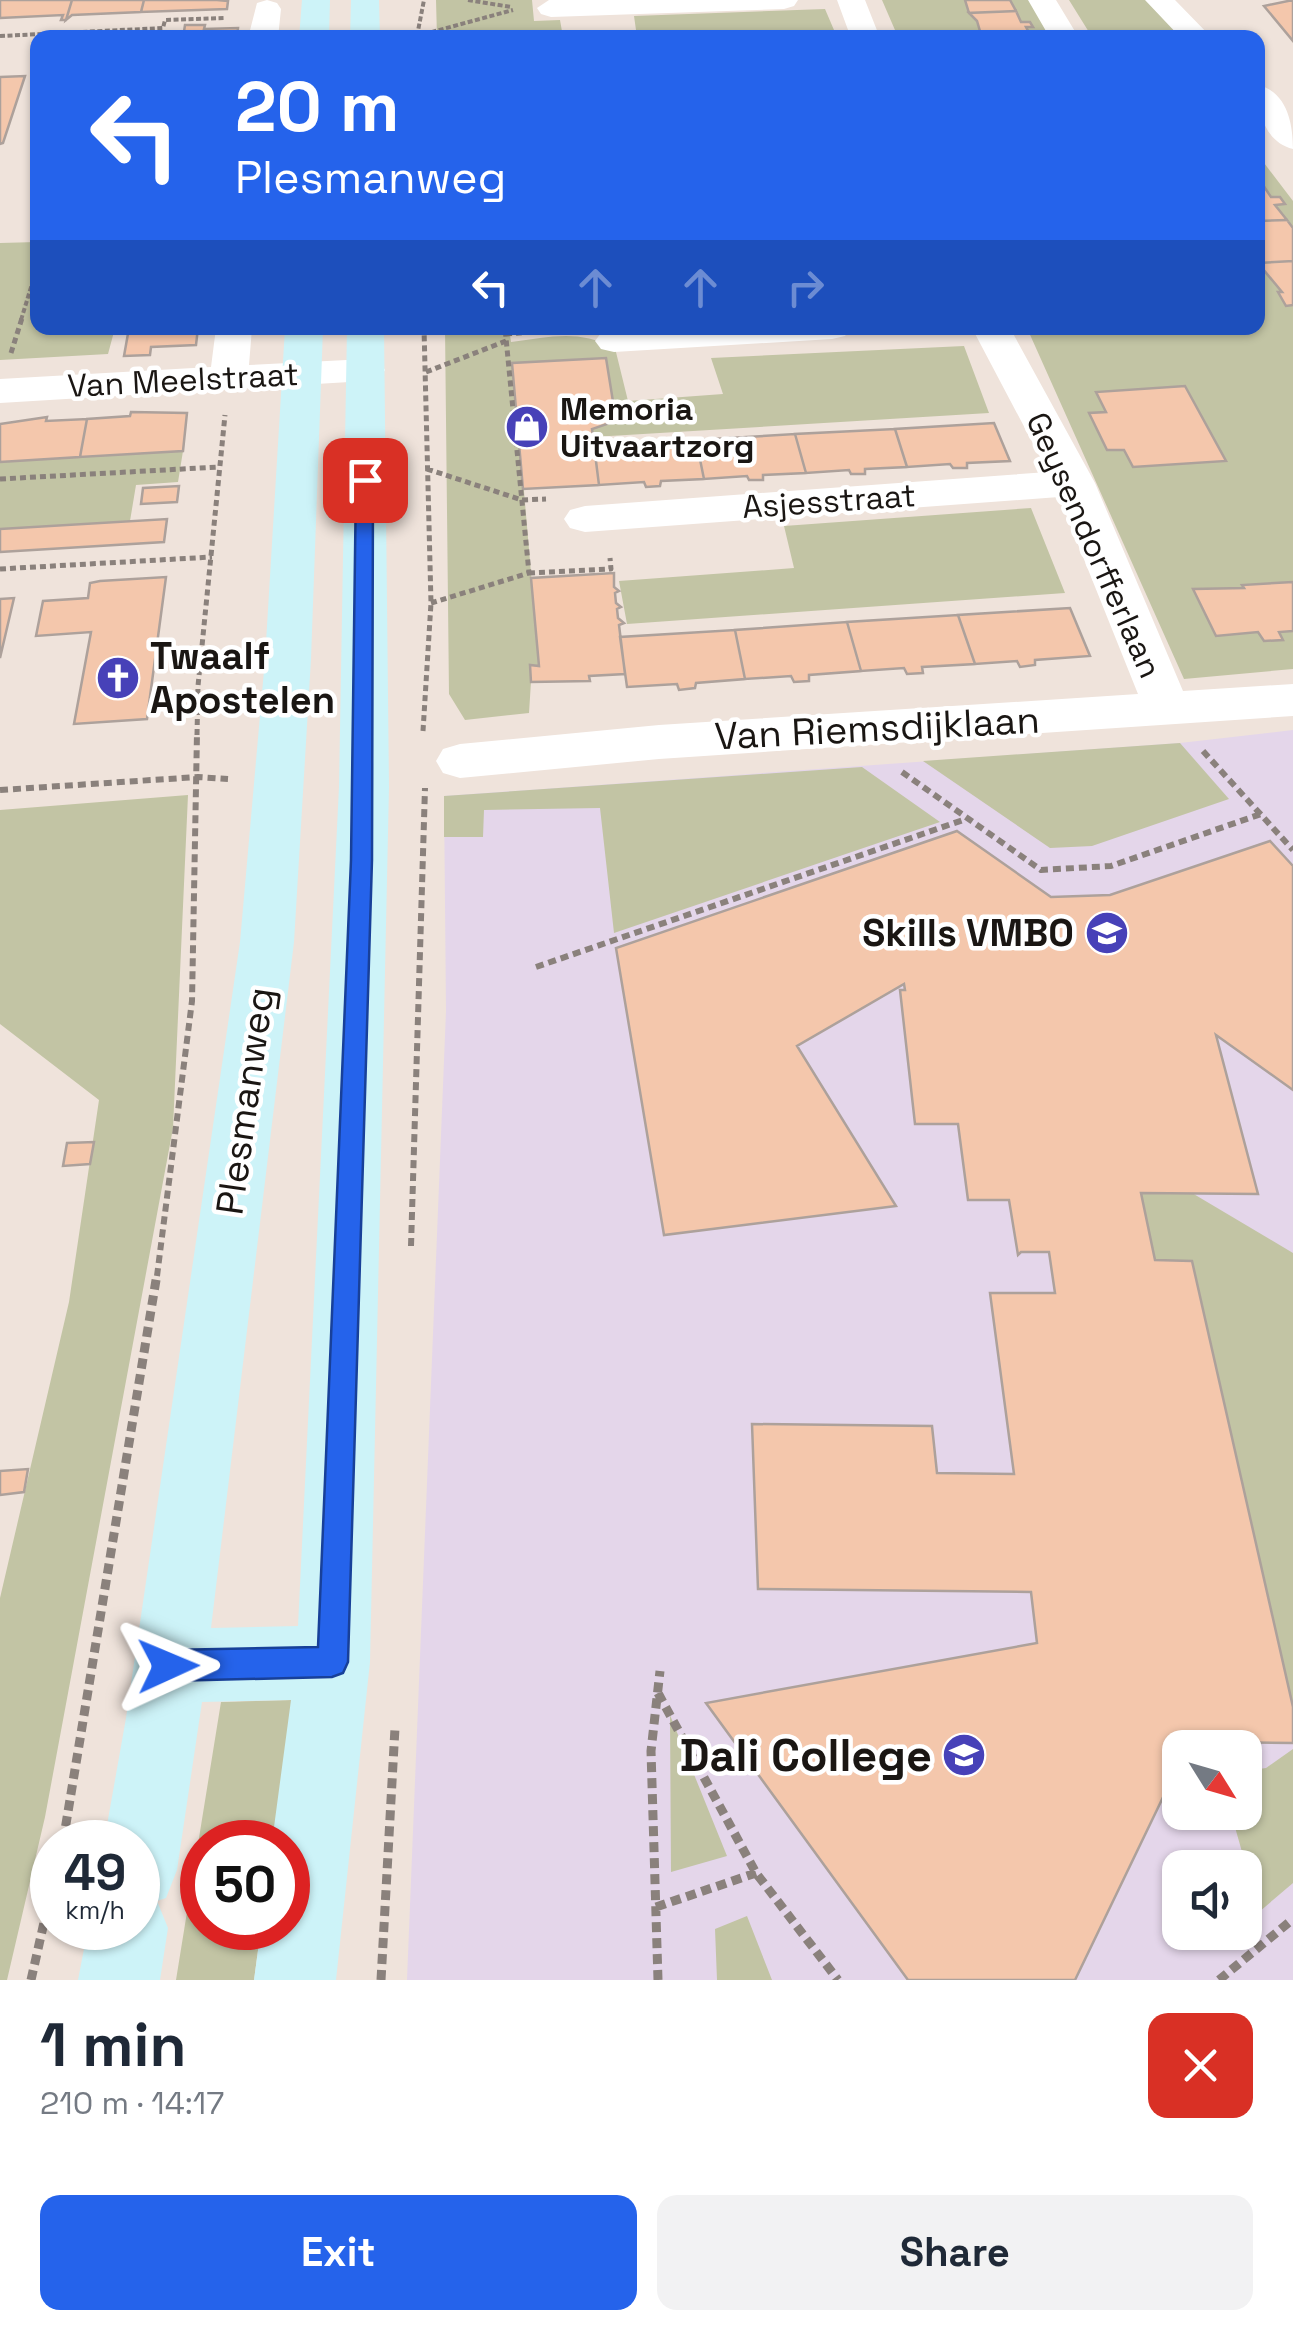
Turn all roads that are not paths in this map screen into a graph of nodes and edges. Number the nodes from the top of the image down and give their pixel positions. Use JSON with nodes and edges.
{"nodes":[{"id":1,"x":316,"y":0,"type":"edge"},
{"id":2,"x":365,"y":0,"type":"edge"},
{"id":3,"x":784,"y":0,"type":"edge"},
{"id":4,"x":851,"y":0,"type":"edge"},
{"id":5,"x":1042,"y":0,"type":"edge"},
{"id":6,"x":1159,"y":0,"type":"edge"},
{"id":7,"x":551,"y":8,"type":"dead end"},
{"id":8,"x":314,"y":30,"type":"edge"},
{"id":9,"x":365,"y":30,"type":"edge"},
{"id":10,"x":863,"y":30,"type":"edge"},
{"id":11,"x":1060,"y":30,"type":"edge"},
{"id":12,"x":1190,"y":30,"type":"edge"},
{"id":13,"x":1265,"y":92,"type":"edge"},
{"id":14,"x":1293,"y":139,"type":"edge"},
{"id":15,"x":233,"y":335,"type":"edge"},
{"id":16,"x":304,"y":335,"type":"edge"},
{"id":17,"x":715,"y":335,"type":"edge"},
{"id":18,"x":995,"y":335,"type":"edge"},
{"id":19,"x":614,"y":341,"type":"dead end"},
{"id":20,"x":386,"y":357,"type":"edge"},
{"id":21,"x":303,"y":372,"type":"junction"},
{"id":22,"x":229,"y":379,"type":"junction"},
{"id":23,"x":0,"y":391,"type":"edge"},
{"id":24,"x":1074,"y":483,"type":"junction"},
{"id":25,"x":584,"y":520,"type":"dead end"},
{"id":26,"x":1293,"y":700,"type":"edge"},
{"id":27,"x":1168,"y":711,"type":"junction"},
{"id":28,"x":442,"y":753,"type":"road end"},
{"id":29,"x":332,"y":1662,"type":"junction"},
{"id":30,"x":168,"y":1666,"type":"junction"},
{"id":31,"x":145,"y":1820,"type":"edge"},
{"id":32,"x":124,"y":1950,"type":"edge"},
{"id":33,"x":119,"y":1980,"type":"edge"},
{"id":34,"x":296,"y":1980,"type":"edge"}],
"edges":[{"from":1,"to":8,"type":"main road"},
{"from":2,"to":9,"type":"main road"},
{"from":3,"to":7,"type":"street"},
{"from":4,"to":10,"type":"street"},
{"from":5,"to":11,"type":"street"},
{"from":6,"to":12,"type":"street"},
{"from":13,"to":14,"type":"street"},
{"from":15,"to":22,"type":"street"},
{"from":16,"to":21,"type":"main road","name":"Plesmanweg"},
{"from":17,"to":19,"type":"street"},
{"from":18,"to":24,"type":"street","name":"Geysendorfferlaan"},
{"from":20,"to":21,"type":"street","name":"Van Meelstraat"},
{"from":20,"to":29,"type":"main road"},
{"from":21,"to":22,"type":"street","name":"Van Meelstraat"},
{"from":21,"to":30,"type":"main road","name":"Plesmanweg"},
{"from":22,"to":23,"type":"street","name":"Van Meelstraat"},
{"from":24,"to":25,"type":"street","name":"Asjesstraat"},
{"from":24,"to":27,"type":"street","name":"Geysendorfferlaan"},
{"from":26,"to":27,"type":"street","name":"Van Riemsdijklaan"},
{"from":27,"to":28,"type":"street","name":"Van Riemsdijklaan"},
{"from":29,"to":30,"type":"main road"},
{"from":29,"to":34,"type":"main road"},
{"from":30,"to":31,"type":"main road","name":"Plesmanweg"},
{"from":32,"to":33,"type":"main road"}]}
